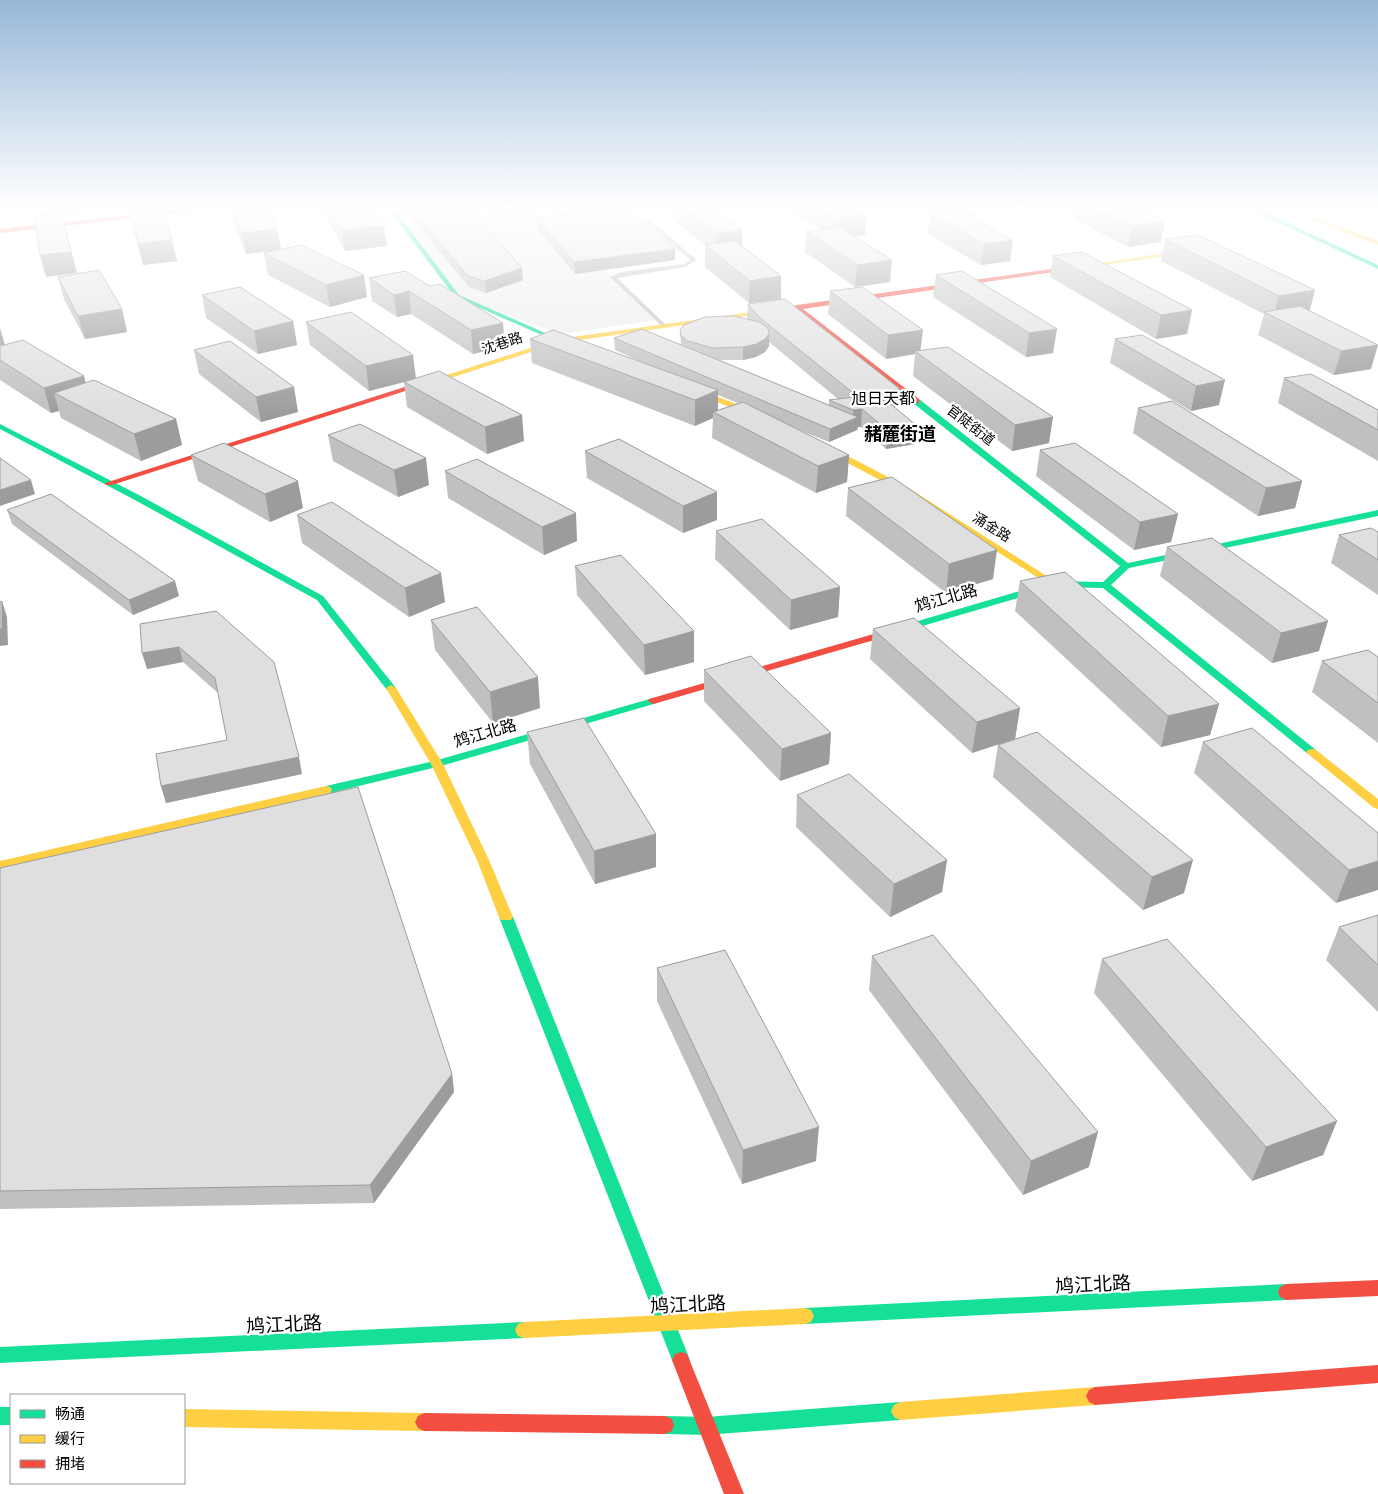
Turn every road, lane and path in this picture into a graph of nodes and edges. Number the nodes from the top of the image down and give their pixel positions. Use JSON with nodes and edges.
{"nodes":[{"id":1,"x":442,"y":276,"type":"edge"},
{"id":2,"x":616,"y":276,"type":"edge"},
{"id":3,"x":1017,"y":276,"type":"edge"},
{"id":4,"x":797,"y":307,"type":"junction"},
{"id":5,"x":664,"y":326,"type":"junction"},
{"id":6,"x":558,"y":341,"type":"junction"},
{"id":7,"x":585,"y":351,"type":"edge"},
{"id":8,"x":676,"y":384,"type":"edge"},
{"id":9,"x":775,"y":422,"type":"edge"},
{"id":10,"x":0,"y":426,"type":"edge"},
{"id":11,"x":809,"y":440,"type":"edge"},
{"id":12,"x":110,"y":483,"type":"junction"},
{"id":13,"x":1378,"y":513,"type":"edge"},
{"id":14,"x":1126,"y":566,"type":"junction"},
{"id":15,"x":1054,"y":584,"type":"junction"},
{"id":16,"x":1104,"y":585,"type":"junction"},
{"id":17,"x":437,"y":764,"type":"junction"},
{"id":18,"x":1378,"y":805,"type":"edge"},
{"id":19,"x":0,"y":865,"type":"edge"},
{"id":20,"x":1378,"y":1288,"type":"edge"},
{"id":21,"x":665,"y":1322,"type":"junction"},
{"id":22,"x":0,"y":1355,"type":"edge"},
{"id":23,"x":1378,"y":1374,"type":"edge"},
{"id":24,"x":185,"y":1418,"type":"edge"},
{"id":25,"x":706,"y":1426,"type":"junction"},
{"id":26,"x":734,"y":1494,"type":"edge"}],
"edges":[{"from":1,"to":6,"type":"main road"},
{"from":2,"to":5,"type":"lane"},
{"from":3,"to":4,"type":"main road","name":"沈巷路"},
{"from":4,"to":5,"type":"main road","name":"沈巷路"},
{"from":4,"to":14,"type":"main road","name":"官陡街道"},
{"from":5,"to":6,"type":"main road","name":"沈巷路"},
{"from":6,"to":7,"type":"main road"},
{"from":6,"to":12,"type":"main road","name":"沈巷路"},
{"from":8,"to":9,"type":"main road"},
{"from":10,"to":12,"type":"main road"},
{"from":11,"to":15,"type":"main road","name":"涌金路"},
{"from":12,"to":17,"type":"main road"},
{"from":13,"to":14,"type":"main road"},
{"from":14,"to":16,"type":"main road"},
{"from":15,"to":16,"type":"main road","name":"鸩江北路"},
{"from":15,"to":17,"type":"main road","name":"鸩江北路"},
{"from":16,"to":18,"type":"main road"},
{"from":17,"to":19,"type":"main road","name":"鸩江北路"},
{"from":17,"to":21,"type":"main road"},
{"from":20,"to":21,"type":"main road","name":"鸠江北路"},
{"from":21,"to":22,"type":"main road","name":"鸠江北路"},
{"from":21,"to":25,"type":"main road"},
{"from":23,"to":25,"type":"main road"},
{"from":24,"to":25,"type":"main road"},
{"from":25,"to":26,"type":"main road"}]}
